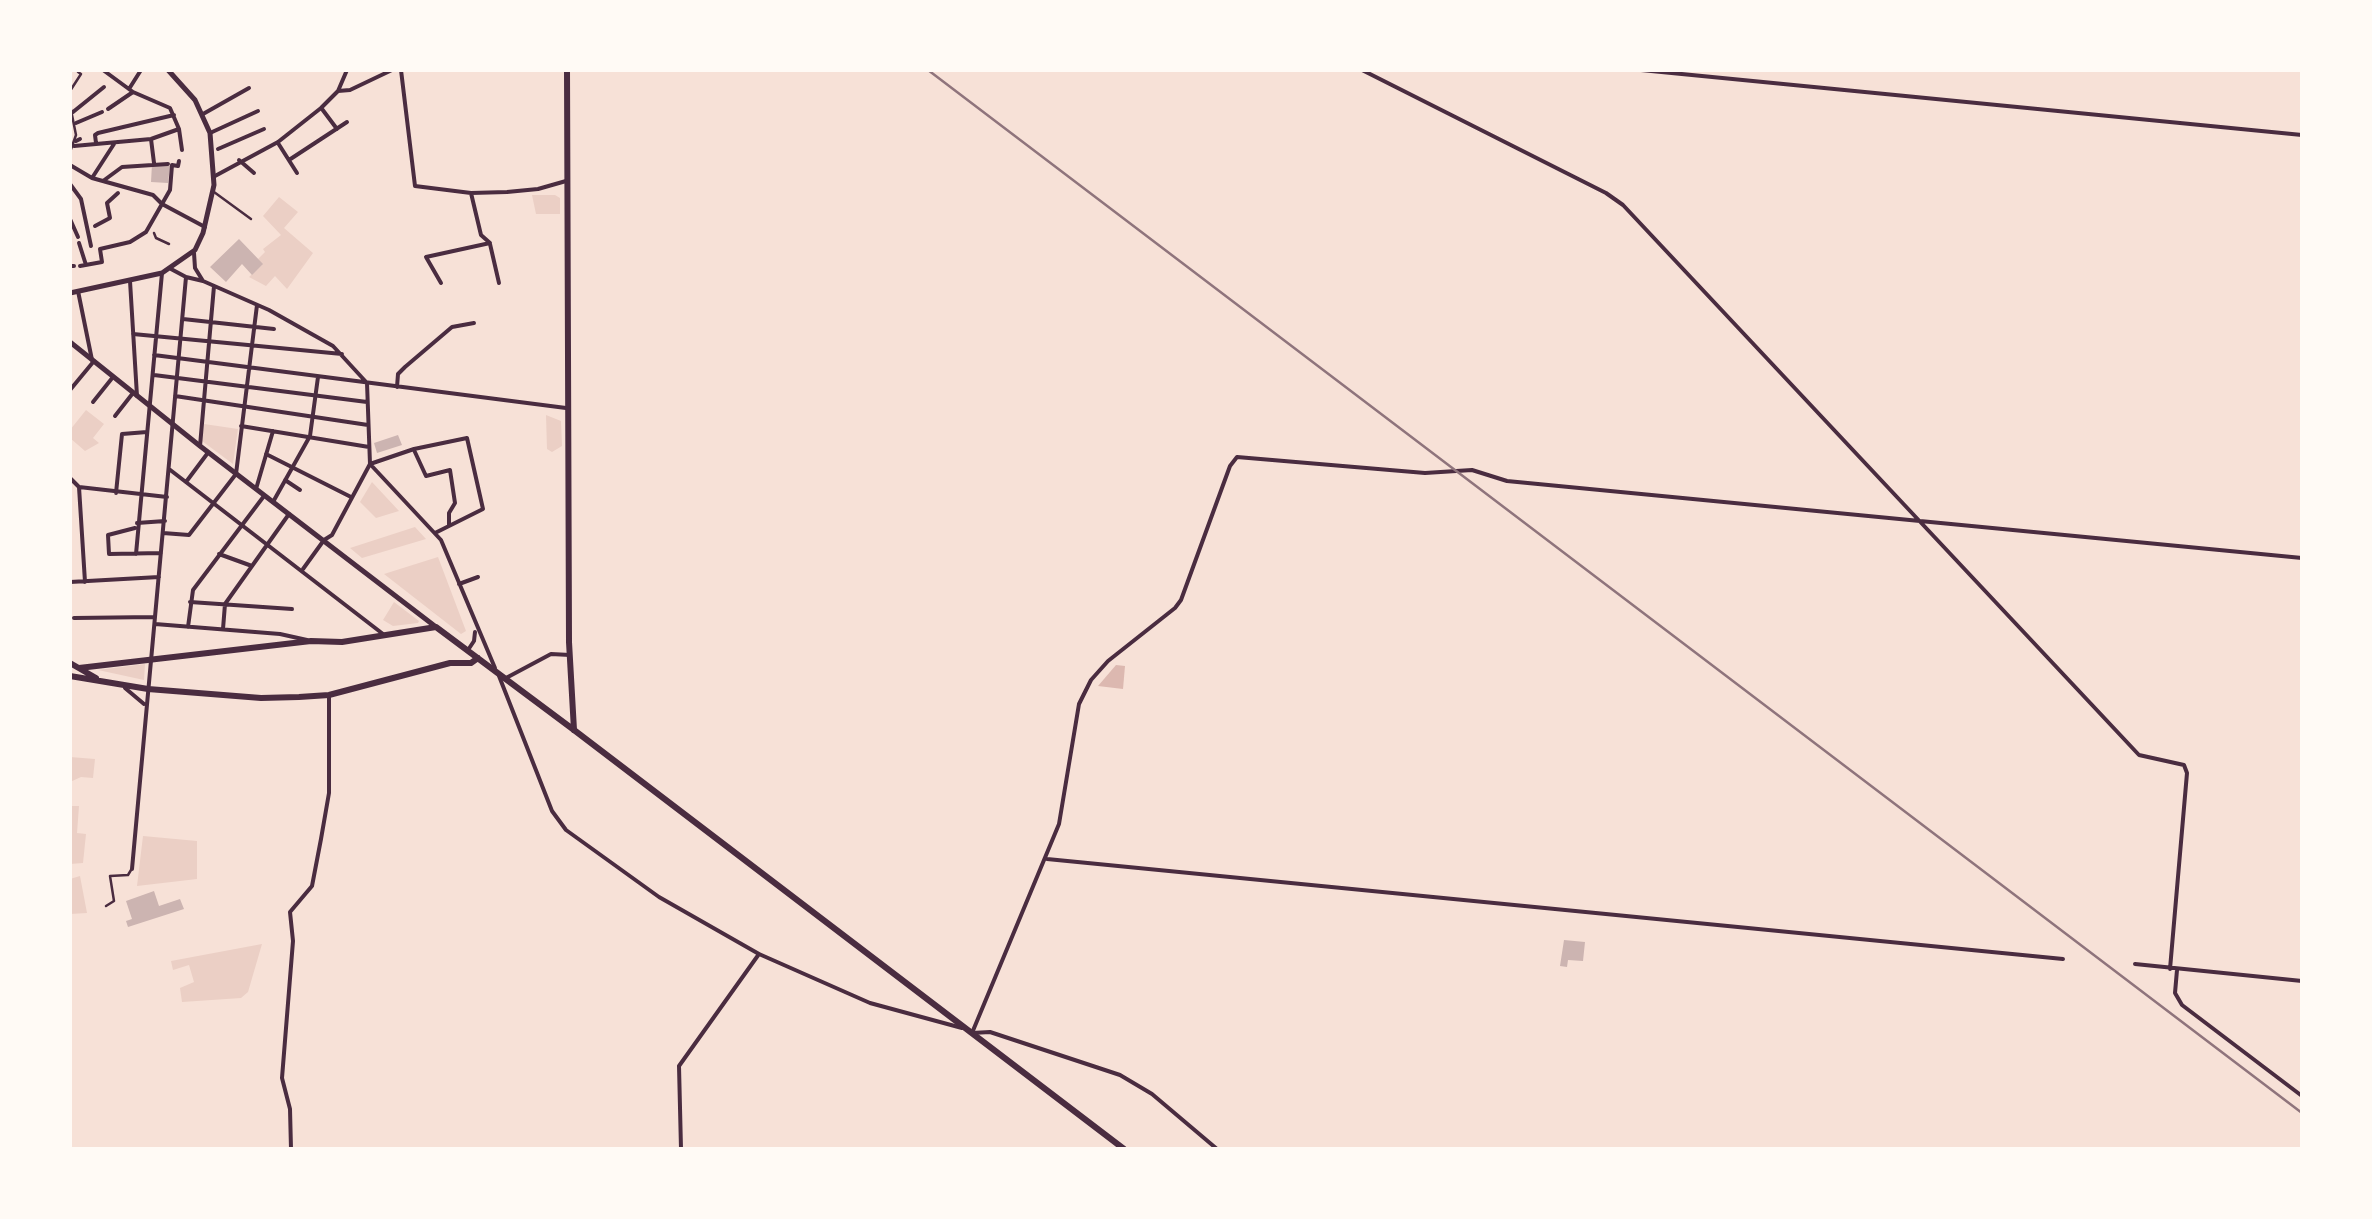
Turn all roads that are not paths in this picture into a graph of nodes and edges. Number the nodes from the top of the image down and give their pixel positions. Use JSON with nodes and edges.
{"nodes":[{"id":1,"x":103,"y":70,"type":"edge"},
{"id":2,"x":141,"y":70,"type":"edge"},
{"id":3,"x":168,"y":70,"type":"edge"},
{"id":4,"x":346,"y":70,"type":"edge"},
{"id":5,"x":392,"y":70,"type":"edge"},
{"id":6,"x":401,"y":70,"type":"edge"},
{"id":7,"x":570,"y":70,"type":"edge"},
{"id":8,"x":1362,"y":70,"type":"edge"},
{"id":9,"x":1641,"y":70,"type":"edge"},
{"id":10,"x":112,"y":77,"type":"junction"},
{"id":11,"x":250,"y":88,"type":"dead end"},
{"id":12,"x":131,"y":91,"type":"junction"},
{"id":13,"x":338,"y":91,"type":"junction"},
{"id":14,"x":70,"y":105,"type":"edge"},
{"id":15,"x":321,"y":108,"type":"junction"},
{"id":16,"x":258,"y":110,"type":"dead end"},
{"id":17,"x":73,"y":112,"type":"junction"},
{"id":18,"x":203,"y":114,"type":"junction"},
{"id":19,"x":174,"y":115,"type":"junction"},
{"id":20,"x":347,"y":122,"type":"dead end"},
{"id":21,"x":76,"y":123,"type":"junction"},
{"id":22,"x":179,"y":129,"type":"junction"},
{"id":23,"x":264,"y":129,"type":"dead end"},
{"id":24,"x":337,"y":129,"type":"junction"},
{"id":25,"x":210,"y":133,"type":"junction"},
{"id":26,"x":94,"y":135,"type":"junction"},
{"id":27,"x":2302,"y":136,"type":"edge"},
{"id":28,"x":150,"y":139,"type":"junction"},
{"id":29,"x":278,"y":142,"type":"junction"},
{"id":30,"x":77,"y":143,"type":"edge"},
{"id":31,"x":114,"y":144,"type":"junction"},
{"id":32,"x":96,"y":145,"type":"junction"},
{"id":33,"x":182,"y":150,"type":"dead end"},
{"id":34,"x":218,"y":150,"type":"dead end"},
{"id":35,"x":262,"y":150,"type":"junction"},
{"id":36,"x":267,"y":158,"type":"dead end"},
{"id":37,"x":239,"y":160,"type":"junction"},
{"id":38,"x":289,"y":160,"type":"junction"},
{"id":39,"x":180,"y":161,"type":"dead end"},
{"id":40,"x":154,"y":163,"type":"junction"},
{"id":41,"x":168,"y":164,"type":"dead end"},
{"id":42,"x":70,"y":168,"type":"edge"},
{"id":43,"x":254,"y":173,"type":"dead end"},
{"id":44,"x":297,"y":173,"type":"dead end"},
{"id":45,"x":215,"y":176,"type":"junction"},
{"id":46,"x":92,"y":178,"type":"junction"},
{"id":47,"x":103,"y":181,"type":"junction"},
{"id":48,"x":566,"y":181,"type":"junction"},
{"id":49,"x":70,"y":184,"type":"edge"},
{"id":50,"x":119,"y":190,"type":"junction"},
{"id":51,"x":214,"y":192,"type":"junction"},
{"id":52,"x":471,"y":193,"type":"junction"},
{"id":53,"x":162,"y":204,"type":"junction"},
{"id":54,"x":251,"y":219,"type":"dead end"},
{"id":55,"x":70,"y":220,"type":"edge"},
{"id":56,"x":94,"y":226,"type":"dead end"},
{"id":57,"x":204,"y":230,"type":"junction"},
{"id":58,"x":490,"y":243,"type":"junction"},
{"id":59,"x":91,"y":246,"type":"dead end"},
{"id":60,"x":195,"y":250,"type":"junction"},
{"id":61,"x":78,"y":266,"type":"edge"},
{"id":62,"x":171,"y":268,"type":"junction"},
{"id":63,"x":162,"y":273,"type":"junction"},
{"id":64,"x":186,"y":278,"type":"junction"},
{"id":65,"x":130,"y":281,"type":"junction"},
{"id":66,"x":203,"y":281,"type":"junction"},
{"id":67,"x":440,"y":283,"type":"dead end"},
{"id":68,"x":499,"y":283,"type":"dead end"},
{"id":69,"x":214,"y":286,"type":"junction"},
{"id":70,"x":74,"y":292,"type":"edge"},
{"id":71,"x":256,"y":305,"type":"junction"},
{"id":72,"x":183,"y":319,"type":"junction"},
{"id":73,"x":211,"y":322,"type":"junction"},
{"id":74,"x":474,"y":322,"type":"dead end"},
{"id":75,"x":254,"y":327,"type":"junction"},
{"id":76,"x":274,"y":329,"type":"dead end"},
{"id":77,"x":133,"y":334,"type":"junction"},
{"id":78,"x":156,"y":335,"type":"junction"},
{"id":79,"x":181,"y":338,"type":"junction"},
{"id":80,"x":209,"y":340,"type":"junction"},
{"id":81,"x":71,"y":345,"type":"edge"},
{"id":82,"x":252,"y":346,"type":"junction"},
{"id":83,"x":344,"y":354,"type":"junction"},
{"id":84,"x":154,"y":355,"type":"junction"},
{"id":85,"x":179,"y":358,"type":"junction"},
{"id":86,"x":93,"y":360,"type":"junction"},
{"id":87,"x":208,"y":362,"type":"junction"},
{"id":88,"x":249,"y":367,"type":"junction"},
{"id":89,"x":152,"y":374,"type":"junction"},
{"id":90,"x":318,"y":376,"type":"junction"},
{"id":91,"x":113,"y":377,"type":"junction"},
{"id":92,"x":177,"y":378,"type":"junction"},
{"id":93,"x":206,"y":382,"type":"junction"},
{"id":94,"x":367,"y":383,"type":"junction"},
{"id":95,"x":397,"y":386,"type":"junction"},
{"id":96,"x":246,"y":387,"type":"junction"},
{"id":97,"x":70,"y":390,"type":"edge"},
{"id":98,"x":135,"y":395,"type":"junction"},
{"id":99,"x":175,"y":396,"type":"junction"},
{"id":100,"x":315,"y":397,"type":"junction"},
{"id":101,"x":204,"y":401,"type":"junction"},
{"id":102,"x":93,"y":402,"type":"dead end"},
{"id":103,"x":368,"y":402,"type":"junction"},
{"id":104,"x":150,"y":406,"type":"junction"},
{"id":105,"x":244,"y":407,"type":"junction"},
{"id":106,"x":569,"y":408,"type":"junction"},
{"id":107,"x":115,"y":416,"type":"dead end"},
{"id":108,"x":312,"y":416,"type":"junction"},
{"id":109,"x":173,"y":424,"type":"junction"},
{"id":110,"x":368,"y":424,"type":"junction"},
{"id":111,"x":241,"y":426,"type":"junction"},
{"id":112,"x":273,"y":431,"type":"junction"},
{"id":113,"x":147,"y":432,"type":"junction"},
{"id":114,"x":310,"y":436,"type":"junction"},
{"id":115,"x":200,"y":446,"type":"junction"},
{"id":116,"x":369,"y":447,"type":"junction"},
{"id":117,"x":414,"y":449,"type":"junction"},
{"id":118,"x":208,"y":452,"type":"junction"},
{"id":119,"x":266,"y":454,"type":"junction"},
{"id":120,"x":370,"y":464,"type":"junction"},
{"id":121,"x":292,"y":467,"type":"junction"},
{"id":122,"x":169,"y":469,"type":"junction"},
{"id":123,"x":236,"y":474,"type":"junction"},
{"id":124,"x":70,"y":478,"type":"edge"},
{"id":125,"x":285,"y":480,"type":"junction"},
{"id":126,"x":186,"y":482,"type":"junction"},
{"id":127,"x":80,"y":487,"type":"junction"},
{"id":128,"x":256,"y":489,"type":"junction"},
{"id":129,"x":300,"y":490,"type":"dead end"},
{"id":130,"x":116,"y":493,"type":"junction"},
{"id":131,"x":140,"y":495,"type":"junction"},
{"id":132,"x":264,"y":495,"type":"junction"},
{"id":133,"x":351,"y":496,"type":"junction"},
{"id":134,"x":167,"y":498,"type":"junction"},
{"id":135,"x":273,"y":502,"type":"junction"},
{"id":136,"x":214,"y":504,"type":"junction"},
{"id":137,"x":290,"y":514,"type":"junction"},
{"id":138,"x":165,"y":520,"type":"junction"},
{"id":139,"x":1917,"y":520,"type":"junction"},
{"id":140,"x":455,"y":523,"type":"junction"},
{"id":141,"x":241,"y":524,"type":"junction"},
{"id":142,"x":137,"y":525,"type":"junction"},
{"id":143,"x":449,"y":526,"type":"junction"},
{"id":144,"x":464,"y":531,"type":"dead end"},
{"id":145,"x":163,"y":533,"type":"junction"},
{"id":146,"x":435,"y":533,"type":"junction"},
{"id":147,"x":324,"y":540,"type":"junction"},
{"id":148,"x":268,"y":544,"type":"junction"},
{"id":149,"x":136,"y":554,"type":"junction"},
{"id":150,"x":161,"y":554,"type":"junction"},
{"id":151,"x":219,"y":554,"type":"junction"},
{"id":152,"x":2302,"y":558,"type":"edge"},
{"id":153,"x":252,"y":566,"type":"junction"},
{"id":154,"x":302,"y":570,"type":"junction"},
{"id":155,"x":159,"y":577,"type":"junction"},
{"id":156,"x":478,"y":577,"type":"dead end"},
{"id":157,"x":70,"y":582,"type":"edge"},
{"id":158,"x":85,"y":582,"type":"junction"},
{"id":159,"x":458,"y":584,"type":"junction"},
{"id":160,"x":190,"y":602,"type":"junction"},
{"id":161,"x":225,"y":604,"type":"junction"},
{"id":162,"x":292,"y":608,"type":"dead end"},
{"id":163,"x":155,"y":616,"type":"junction"},
{"id":164,"x":74,"y":618,"type":"dead end"},
{"id":165,"x":155,"y":624,"type":"junction"},
{"id":166,"x":188,"y":627,"type":"junction"},
{"id":167,"x":436,"y":627,"type":"junction"},
{"id":168,"x":475,"y":628,"type":"junction"},
{"id":169,"x":223,"y":629,"type":"junction"},
{"id":170,"x":386,"y":636,"type":"junction"},
{"id":171,"x":311,"y":641,"type":"junction"},
{"id":172,"x":458,"y":643,"type":"junction"},
{"id":173,"x":484,"y":644,"type":"junction"},
{"id":174,"x":468,"y":650,"type":"junction"},
{"id":175,"x":570,"y":655,"type":"junction"},
{"id":176,"x":152,"y":658,"type":"junction"},
{"id":177,"x":478,"y":658,"type":"junction"},
{"id":178,"x":70,"y":663,"type":"edge"},
{"id":179,"x":450,"y":663,"type":"junction"},
{"id":180,"x":78,"y":668,"type":"junction"},
{"id":181,"x":501,"y":675,"type":"junction"},
{"id":182,"x":70,"y":676,"type":"edge"},
{"id":183,"x":101,"y":681,"type":"junction"},
{"id":184,"x":120,"y":684,"type":"junction"},
{"id":185,"x":148,"y":689,"type":"junction"},
{"id":186,"x":328,"y":695,"type":"junction"},
{"id":187,"x":146,"y":709,"type":"junction"},
{"id":188,"x":574,"y":730,"type":"junction"},
{"id":189,"x":1047,"y":859,"type":"junction"},
{"id":190,"x":132,"y":869,"type":"joint"},
{"id":191,"x":106,"y":906,"type":"dead end"},
{"id":192,"x":759,"y":954,"type":"junction"},
{"id":193,"x":2063,"y":959,"type":"dead end"},
{"id":194,"x":2135,"y":964,"type":"dead end"},
{"id":195,"x":2170,"y":969,"type":"junction"},
{"id":196,"x":2177,"y":970,"type":"junction"},
{"id":197,"x":2302,"y":981,"type":"edge"},
{"id":198,"x":969,"y":1031,"type":"junction"},
{"id":199,"x":2302,"y":1096,"type":"edge"},
{"id":200,"x":291,"y":1149,"type":"edge"},
{"id":201,"x":681,"y":1149,"type":"edge"},
{"id":202,"x":1124,"y":1149,"type":"edge"},
{"id":203,"x":1217,"y":1149,"type":"edge"}],
"edges":[{"from":1,"to":10,"type":"street"},
{"from":2,"to":12,"type":"street"},
{"from":3,"to":18,"type":"street"},
{"from":4,"to":13,"type":"street"},
{"from":5,"to":13,"type":"street"},
{"from":6,"to":52,"type":"street"},
{"from":7,"to":48,"type":"main road"},
{"from":8,"to":139,"type":"street"},
{"from":9,"to":27,"type":"street"},
{"from":10,"to":12,"type":"street"},
{"from":10,"to":17,"type":"street"},
{"from":11,"to":18,"type":"street"},
{"from":12,"to":19,"type":"street"},
{"from":12,"to":21,"type":"street"},
{"from":13,"to":15,"type":"street"},
{"from":14,"to":17,"type":"street"},
{"from":15,"to":24,"type":"street"},
{"from":15,"to":29,"type":"street"},
{"from":16,"to":25,"type":"street"},
{"from":17,"to":21,"type":"street"},
{"from":18,"to":25,"type":"street"},
{"from":19,"to":22,"type":"street"},
{"from":19,"to":26,"type":"street"},
{"from":20,"to":24,"type":"street"},
{"from":21,"to":30,"type":"street"},
{"from":22,"to":28,"type":"street"},
{"from":22,"to":33,"type":"street"},
{"from":23,"to":34,"type":"street"},
{"from":24,"to":38,"type":"street"},
{"from":25,"to":45,"type":"street"},
{"from":26,"to":30,"type":"street"},
{"from":26,"to":32,"type":"street"},
{"from":28,"to":31,"type":"street"},
{"from":28,"to":40,"type":"street"},
{"from":29,"to":35,"type":"street"},
{"from":29,"to":38,"type":"street"},
{"from":30,"to":32,"type":"street"},
{"from":31,"to":32,"type":"street"},
{"from":31,"to":46,"type":"street"},
{"from":35,"to":36,"type":"street"},
{"from":35,"to":37,"type":"street"},
{"from":37,"to":43,"type":"street"},
{"from":37,"to":45,"type":"street"},
{"from":38,"to":44,"type":"street"},
{"from":39,"to":53,"type":"street"},
{"from":40,"to":41,"type":"street"},
{"from":40,"to":47,"type":"street"},
{"from":42,"to":46,"type":"street"},
{"from":45,"to":51,"type":"street"},
{"from":46,"to":47,"type":"street"},
{"from":47,"to":50,"type":"street"},
{"from":48,"to":52,"type":"street"},
{"from":48,"to":106,"type":"main road"},
{"from":49,"to":59,"type":"street"},
{"from":50,"to":53,"type":"street"},
{"from":50,"to":56,"type":"street"},
{"from":51,"to":54,"type":"street"},
{"from":51,"to":57,"type":"street"},
{"from":52,"to":58,"type":"street"},
{"from":53,"to":57,"type":"street"},
{"from":53,"to":61,"type":"street"},
{"from":55,"to":61,"type":"street"},
{"from":57,"to":60,"type":"street"},
{"from":58,"to":67,"type":"street"},
{"from":58,"to":68,"type":"street"},
{"from":60,"to":62,"type":"street"},
{"from":60,"to":66,"type":"street"},
{"from":62,"to":63,"type":"street"},
{"from":62,"to":64,"type":"street"},
{"from":63,"to":65,"type":"street"},
{"from":63,"to":78,"type":"street"},
{"from":64,"to":66,"type":"street"},
{"from":64,"to":72,"type":"street"},
{"from":65,"to":70,"type":"street"},
{"from":65,"to":77,"type":"street"},
{"from":66,"to":69,"type":"street"},
{"from":69,"to":71,"type":"street"},
{"from":69,"to":73,"type":"street"},
{"from":70,"to":86,"type":"street"},
{"from":71,"to":75,"type":"street"},
{"from":71,"to":83,"type":"street"},
{"from":72,"to":73,"type":"street"},
{"from":72,"to":79,"type":"street"},
{"from":73,"to":75,"type":"street"},
{"from":73,"to":80,"type":"street"},
{"from":74,"to":95,"type":"street"},
{"from":75,"to":76,"type":"street"},
{"from":75,"to":82,"type":"street"},
{"from":77,"to":78,"type":"street"},
{"from":77,"to":98,"type":"street"},
{"from":78,"to":79,"type":"street"},
{"from":78,"to":84,"type":"street"},
{"from":79,"to":80,"type":"street"},
{"from":79,"to":85,"type":"street"},
{"from":80,"to":82,"type":"street"},
{"from":80,"to":87,"type":"street"},
{"from":81,"to":86,"type":"street"},
{"from":82,"to":83,"type":"street"},
{"from":82,"to":88,"type":"street"},
{"from":83,"to":94,"type":"street"},
{"from":84,"to":85,"type":"street"},
{"from":84,"to":89,"type":"street"},
{"from":85,"to":87,"type":"street"},
{"from":85,"to":92,"type":"street"},
{"from":86,"to":91,"type":"street"},
{"from":86,"to":97,"type":"street"},
{"from":87,"to":88,"type":"street"},
{"from":87,"to":93,"type":"street"},
{"from":88,"to":90,"type":"street"},
{"from":88,"to":96,"type":"street"},
{"from":89,"to":92,"type":"street"},
{"from":89,"to":104,"type":"street"},
{"from":90,"to":94,"type":"street"},
{"from":90,"to":100,"type":"street"},
{"from":91,"to":98,"type":"street"},
{"from":91,"to":102,"type":"street"},
{"from":92,"to":93,"type":"street"},
{"from":92,"to":99,"type":"street"},
{"from":93,"to":96,"type":"street"},
{"from":93,"to":101,"type":"street"},
{"from":94,"to":95,"type":"street"},
{"from":94,"to":103,"type":"street"},
{"from":95,"to":106,"type":"street"},
{"from":96,"to":100,"type":"street"},
{"from":96,"to":105,"type":"street"},
{"from":98,"to":104,"type":"street"},
{"from":98,"to":107,"type":"street"},
{"from":99,"to":101,"type":"street"},
{"from":99,"to":109,"type":"street"},
{"from":100,"to":103,"type":"street"},
{"from":100,"to":108,"type":"street"},
{"from":101,"to":105,"type":"street"},
{"from":101,"to":115,"type":"street"},
{"from":103,"to":110,"type":"street"},
{"from":104,"to":109,"type":"street"},
{"from":104,"to":113,"type":"street"},
{"from":105,"to":108,"type":"street"},
{"from":105,"to":111,"type":"street"},
{"from":106,"to":175,"type":"main road"},
{"from":108,"to":110,"type":"street"},
{"from":108,"to":114,"type":"street"},
{"from":109,"to":115,"type":"street"},
{"from":109,"to":122,"type":"street"},
{"from":110,"to":116,"type":"street"},
{"from":111,"to":112,"type":"street"},
{"from":111,"to":123,"type":"street"},
{"from":112,"to":114,"type":"street"},
{"from":112,"to":119,"type":"street"},
{"from":113,"to":130,"type":"street"},
{"from":113,"to":131,"type":"street"},
{"from":114,"to":116,"type":"street"},
{"from":114,"to":121,"type":"street"},
{"from":115,"to":118,"type":"street"},
{"from":116,"to":120,"type":"street"},
{"from":117,"to":120,"type":"street"},
{"from":117,"to":140,"type":"street"},
{"from":117,"to":143,"type":"street"},
{"from":118,"to":123,"type":"street"},
{"from":118,"to":126,"type":"street"},
{"from":119,"to":121,"type":"street"},
{"from":119,"to":128,"type":"street"},
{"from":120,"to":133,"type":"street"},
{"from":120,"to":146,"type":"street"},
{"from":121,"to":125,"type":"street"},
{"from":121,"to":133,"type":"street"},
{"from":122,"to":126,"type":"street"},
{"from":122,"to":134,"type":"street"},
{"from":123,"to":128,"type":"street"},
{"from":123,"to":136,"type":"street"},
{"from":124,"to":127,"type":"street"},
{"from":125,"to":129,"type":"street"},
{"from":125,"to":135,"type":"street"},
{"from":126,"to":136,"type":"street"},
{"from":127,"to":130,"type":"street"},
{"from":127,"to":158,"type":"street"},
{"from":128,"to":132,"type":"street"},
{"from":130,"to":131,"type":"street"},
{"from":131,"to":134,"type":"street"},
{"from":131,"to":142,"type":"street"},
{"from":132,"to":135,"type":"street"},
{"from":132,"to":141,"type":"street"},
{"from":133,"to":147,"type":"street"},
{"from":134,"to":138,"type":"street"},
{"from":135,"to":137,"type":"street"},
{"from":136,"to":141,"type":"street"},
{"from":136,"to":145,"type":"street"},
{"from":137,"to":147,"type":"street"},
{"from":137,"to":148,"type":"street"},
{"from":138,"to":142,"type":"street"},
{"from":138,"to":145,"type":"street"},
{"from":139,"to":152,"type":"street"},
{"from":139,"to":189,"type":"street"},
{"from":139,"to":195,"type":"street"},
{"from":140,"to":143,"type":"street"},
{"from":140,"to":144,"type":"street"},
{"from":141,"to":148,"type":"street"},
{"from":141,"to":151,"type":"street"},
{"from":142,"to":149,"type":"street"},
{"from":142,"to":149,"type":"street"},
{"from":143,"to":146,"type":"street"},
{"from":145,"to":150,"type":"street"},
{"from":146,"to":159,"type":"street"},
{"from":147,"to":154,"type":"street"},
{"from":147,"to":167,"type":"street"},
{"from":148,"to":153,"type":"street"},
{"from":148,"to":154,"type":"street"},
{"from":149,"to":150,"type":"street"},
{"from":150,"to":155,"type":"street"},
{"from":151,"to":153,"type":"street"},
{"from":151,"to":160,"type":"street"},
{"from":153,"to":161,"type":"street"},
{"from":154,"to":170,"type":"street"},
{"from":155,"to":158,"type":"street"},
{"from":155,"to":163,"type":"street"},
{"from":156,"to":159,"type":"street"},
{"from":157,"to":158,"type":"street"},
{"from":159,"to":168,"type":"street"},
{"from":160,"to":161,"type":"street"},
{"from":160,"to":166,"type":"street"},
{"from":161,"to":162,"type":"street"},
{"from":161,"to":169,"type":"street"},
{"from":163,"to":164,"type":"street"},
{"from":163,"to":165,"type":"street"},
{"from":165,"to":166,"type":"street"},
{"from":165,"to":176,"type":"street"},
{"from":166,"to":169,"type":"street"},
{"from":167,"to":170,"type":"main road"},
{"from":167,"to":172,"type":"main road"},
{"from":168,"to":173,"type":"street"},
{"from":168,"to":174,"type":"street"},
{"from":169,"to":171,"type":"street"},
{"from":170,"to":171,"type":"main road"},
{"from":171,"to":176,"type":"main road"},
{"from":172,"to":174,"type":"main road"},
{"from":172,"to":179,"type":"main road"},
{"from":173,"to":177,"type":"street"},
{"from":173,"to":181,"type":"street"},
{"from":174,"to":177,"type":"main road"},
{"from":175,"to":181,"type":"street"},
{"from":175,"to":188,"type":"main road"},
{"from":176,"to":180,"type":"main road"},
{"from":176,"to":185,"type":"street"},
{"from":177,"to":179,"type":"main road"},
{"from":177,"to":181,"type":"main road"},
{"from":178,"to":180,"type":"main road"},
{"from":179,"to":186,"type":"main road"},
{"from":180,"to":183,"type":"main road"},
{"from":181,"to":188,"type":"main road"},
{"from":181,"to":192,"type":"street"},
{"from":182,"to":183,"type":"main road"},
{"from":183,"to":184,"type":"main road"},
{"from":184,"to":185,"type":"main road"},
{"from":184,"to":187,"type":"street"},
{"from":185,"to":186,"type":"main road"},
{"from":185,"to":187,"type":"street"},
{"from":186,"to":200,"type":"street"},
{"from":187,"to":190,"type":"street"},
{"from":188,"to":198,"type":"main road"},
{"from":189,"to":193,"type":"street"},
{"from":189,"to":198,"type":"street"},
{"from":190,"to":191,"type":"street"},
{"from":192,"to":198,"type":"street"},
{"from":192,"to":201,"type":"street"},
{"from":194,"to":195,"type":"street"},
{"from":195,"to":196,"type":"street"},
{"from":196,"to":197,"type":"street"},
{"from":196,"to":199,"type":"street"},
{"from":198,"to":202,"type":"main road"},
{"from":198,"to":203,"type":"street"}]}
